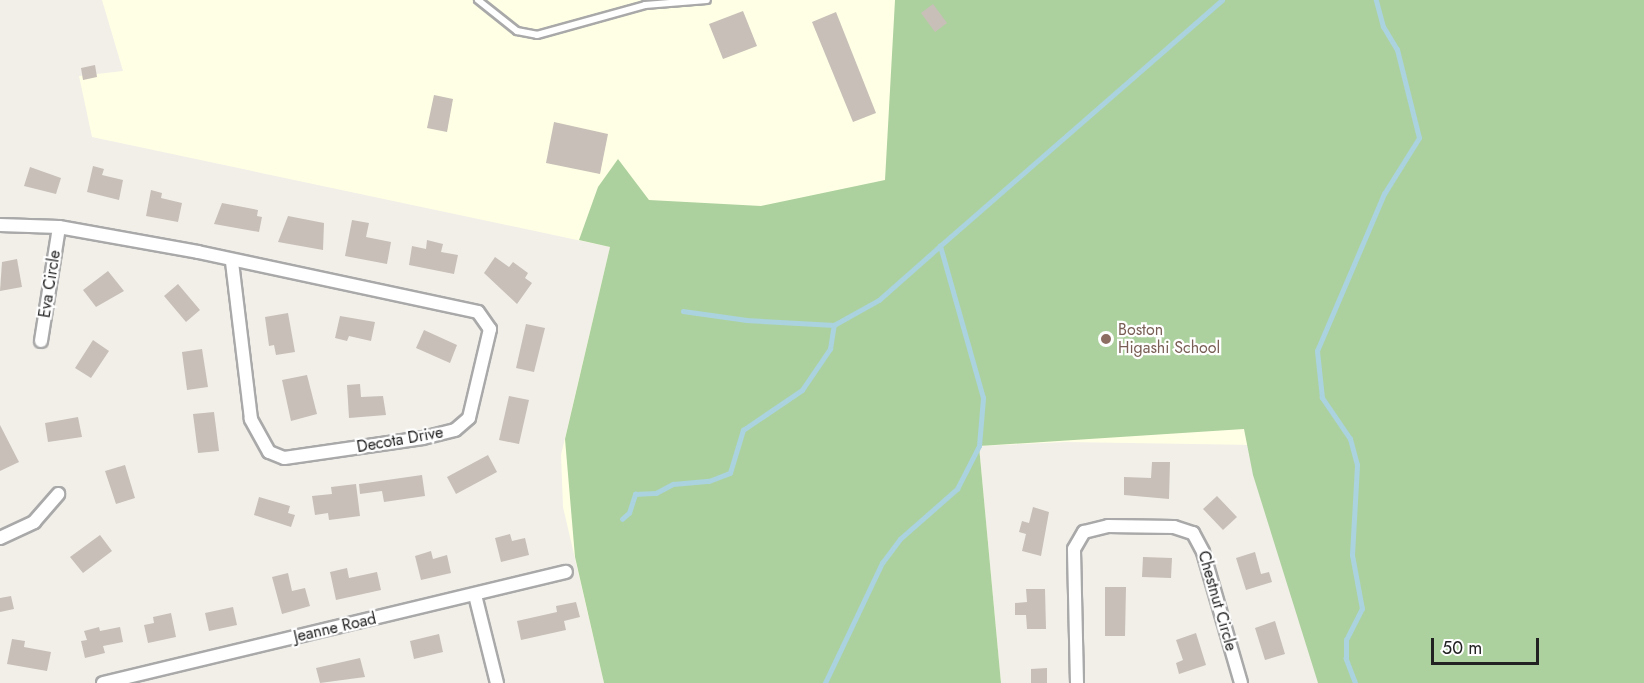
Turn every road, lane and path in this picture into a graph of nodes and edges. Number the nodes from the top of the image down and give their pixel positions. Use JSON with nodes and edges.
{"nodes":[{"id":1,"x":478,"y":0,"type":"edge"},
{"id":2,"x":707,"y":0,"type":"edge"},
{"id":3,"x":0,"y":225,"type":"edge"},
{"id":4,"x":59,"y":226,"type":"junction"},
{"id":5,"x":232,"y":262,"type":"junction"},
{"id":6,"x":41,"y":341,"type":"dead end"},
{"id":7,"x":58,"y":494,"type":"dead end"},
{"id":8,"x":0,"y":538,"type":"edge"},
{"id":9,"x":566,"y":572,"type":"dead end"},
{"id":10,"x":475,"y":595,"type":"junction"},
{"id":11,"x":103,"y":683,"type":"edge"},
{"id":12,"x":497,"y":683,"type":"edge"},
{"id":13,"x":1077,"y":683,"type":"edge"},
{"id":14,"x":1241,"y":683,"type":"edge"}],
"edges":[{"from":1,"to":2,"type":"lane"},
{"from":3,"to":4,"type":"street","name":"Decota Drive"},
{"from":4,"to":5,"type":"street","name":"Decota Drive"},
{"from":4,"to":6,"type":"street","name":"Eva Circle"},
{"from":5,"to":5,"type":"street","name":"Decota Drive"},
{"from":7,"to":8,"type":"street"},
{"from":9,"to":10,"type":"street","name":"Jeanne Road"},
{"from":10,"to":11,"type":"street","name":"Jeanne Road"},
{"from":10,"to":12,"type":"street"},
{"from":13,"to":14,"type":"street","name":"Chestnut Circle"}]}
